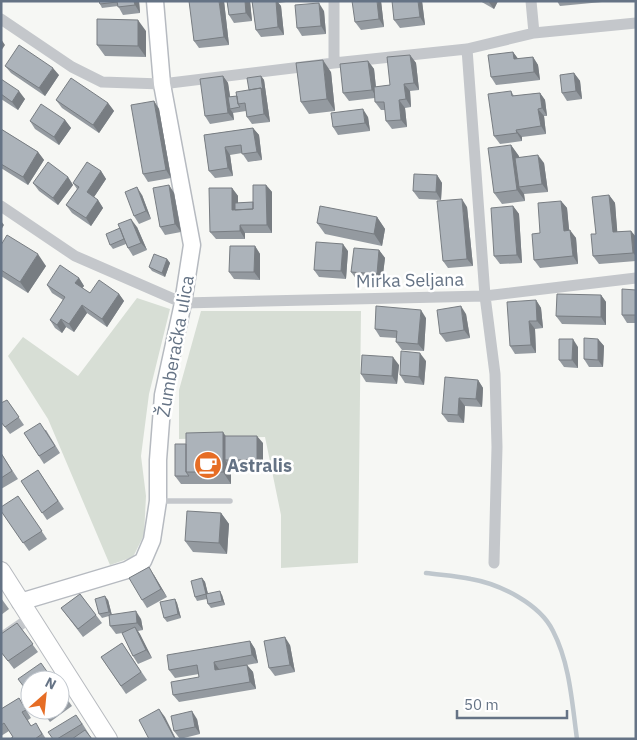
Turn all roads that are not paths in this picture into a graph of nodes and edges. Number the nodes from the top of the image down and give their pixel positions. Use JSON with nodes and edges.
{"nodes":[{"id":1,"x":155,"y":1,"type":"edge"},
{"id":2,"x":334,"y":1,"type":"edge"},
{"id":3,"x":532,"y":1,"type":"edge"},
{"id":4,"x":1,"y":19,"type":"edge"},
{"id":5,"x":636,"y":24,"type":"edge"},
{"id":6,"x":534,"y":33,"type":"junction"},
{"id":7,"x":467,"y":49,"type":"junction"},
{"id":8,"x":334,"y":63,"type":"junction"},
{"id":9,"x":162,"y":84,"type":"junction"},
{"id":10,"x":1,"y":206,"type":"edge"},
{"id":11,"x":636,"y":278,"type":"edge"},
{"id":12,"x":485,"y":296,"type":"junction"},
{"id":13,"x":183,"y":303,"type":"junction"},
{"id":14,"x":158,"y":501,"type":"junction"},
{"id":15,"x":230,"y":501,"type":"dead end"},
{"id":16,"x":494,"y":563,"type":"dead end"},
{"id":17,"x":1,"y":571,"type":"edge"},
{"id":18,"x":20,"y":602,"type":"junction"},
{"id":19,"x":30,"y":618,"type":"junction"},
{"id":20,"x":1,"y":638,"type":"edge"},
{"id":21,"x":108,"y":739,"type":"edge"}],
"edges":[{"from":1,"to":9,"type":"main road","name":"Žumberačka ulica"},
{"from":2,"to":8,"type":"street"},
{"from":3,"to":6,"type":"street"},
{"from":4,"to":9,"type":"street"},
{"from":5,"to":6,"type":"street"},
{"from":6,"to":7,"type":"street"},
{"from":7,"to":8,"type":"street"},
{"from":7,"to":12,"type":"street"},
{"from":8,"to":9,"type":"street"},
{"from":9,"to":13,"type":"main road","name":"Žumberačka ulica"},
{"from":10,"to":13,"type":"street"},
{"from":11,"to":12,"type":"street","name":"Mirka Seljana"},
{"from":12,"to":13,"type":"street","name":"Mirka Seljana"},
{"from":12,"to":16,"type":"street"},
{"from":13,"to":14,"type":"main road","name":"Žumberačka ulica"},
{"from":14,"to":15,"type":"lane"},
{"from":14,"to":18,"type":"main road","name":"Žumberačka ulica"},
{"from":17,"to":18,"type":"main road"},
{"from":18,"to":19,"type":"main road"},
{"from":19,"to":20,"type":"street"},
{"from":19,"to":21,"type":"main road"}]}
